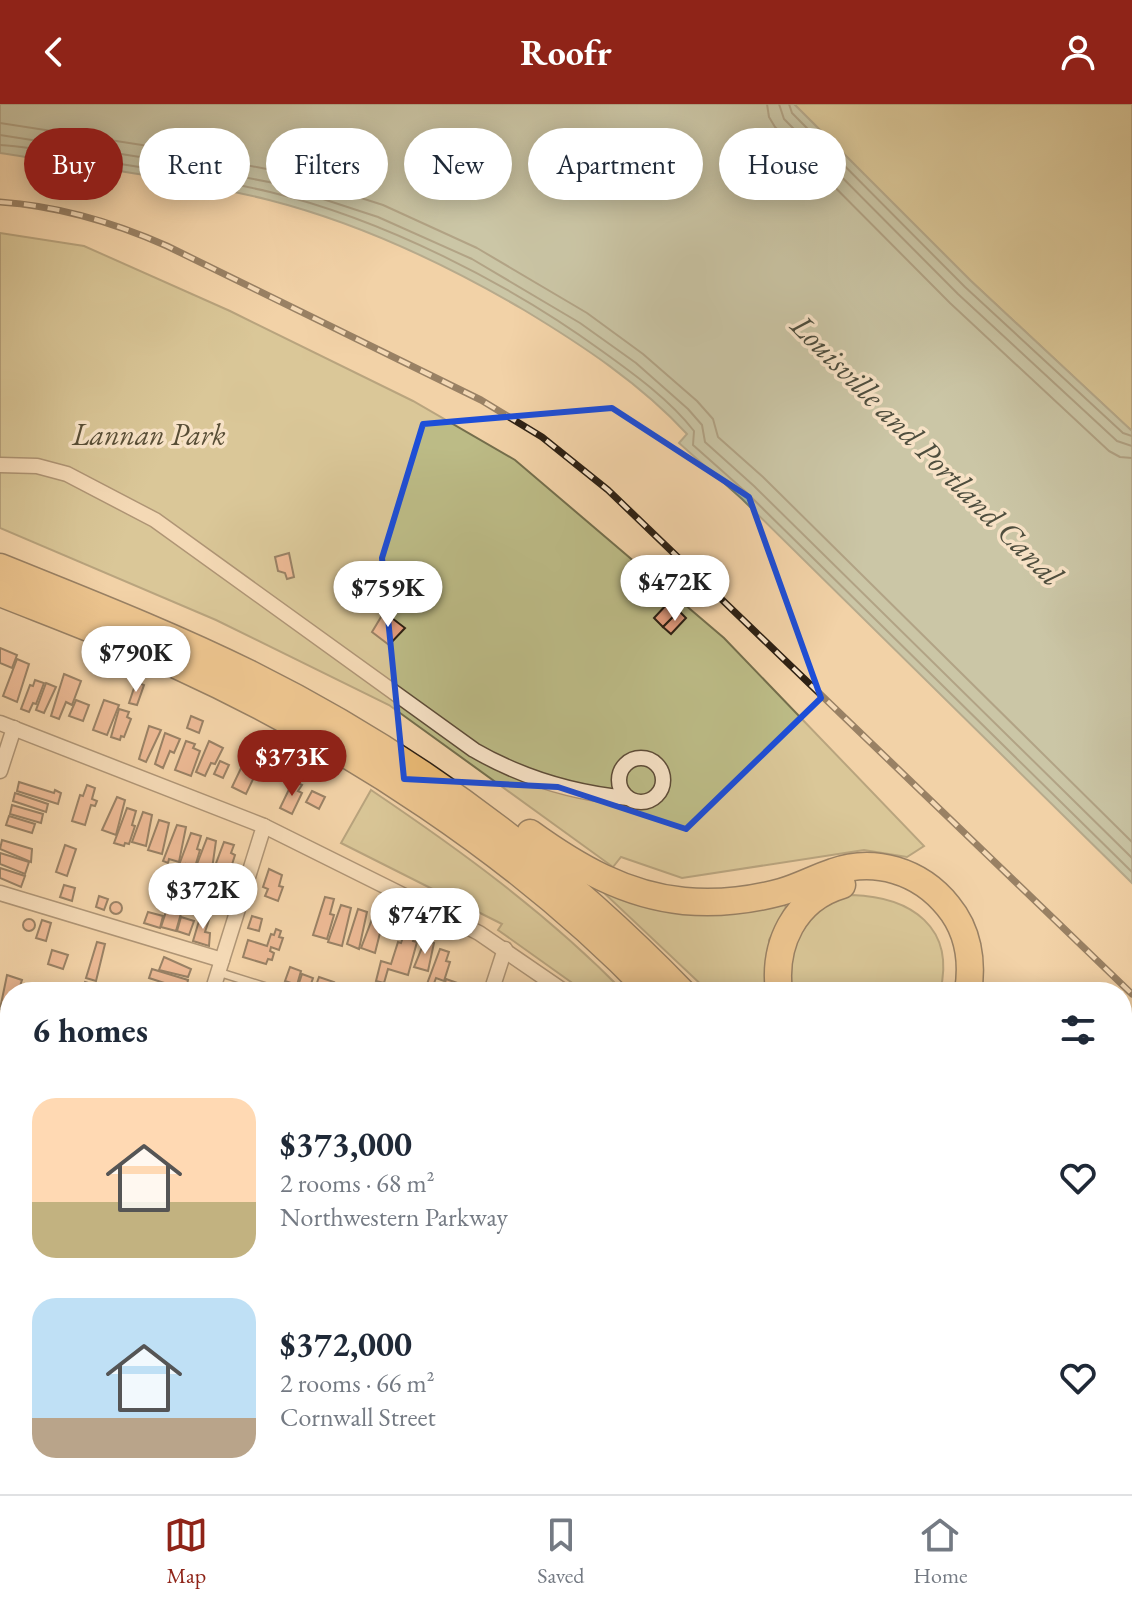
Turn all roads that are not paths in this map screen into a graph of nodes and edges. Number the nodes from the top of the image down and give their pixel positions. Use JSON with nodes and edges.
{"nodes":[{"id":1,"x":0,"y":465,"type":"edge"},
{"id":2,"x":0,"y":567,"type":"edge"},
{"id":3,"x":0,"y":593,"type":"edge"},
{"id":4,"x":7,"y":726,"type":"edge"},
{"id":5,"x":0,"y":771,"type":"edge"},
{"id":6,"x":442,"y":788,"type":"junction"},
{"id":7,"x":628,"y":798,"type":"dead end"},
{"id":8,"x":264,"y":826,"type":"junction"},
{"id":9,"x":0,"y":893,"type":"edge"},
{"id":10,"x":505,"y":949,"type":"junction"},
{"id":11,"x":220,"y":966,"type":"junction"},
{"id":12,"x":215,"y":982,"type":"edge"},
{"id":13,"x":258,"y":982,"type":"edge"},
{"id":14,"x":494,"y":982,"type":"edge"},
{"id":15,"x":551,"y":982,"type":"edge"},
{"id":16,"x":640,"y":982,"type":"edge"},
{"id":17,"x":672,"y":982,"type":"edge"},
{"id":18,"x":778,"y":982,"type":"edge"},
{"id":19,"x":953,"y":982,"type":"edge"},
{"id":20,"x":968,"y":982,"type":"edge"}],
"edges":[{"from":1,"to":7,"type":"street"},
{"from":2,"to":6,"type":"highway"},
{"from":3,"to":16,"type":"highway"},
{"from":4,"to":5,"type":"street"},
{"from":4,"to":8,"type":"street"},
{"from":6,"to":17,"type":"highway"},
{"from":6,"to":20,"type":"highway"},
{"from":8,"to":10,"type":"street"},
{"from":8,"to":11,"type":"street"},
{"from":9,"to":11,"type":"street"},
{"from":10,"to":14,"type":"street"},
{"from":10,"to":15,"type":"street"},
{"from":11,"to":12,"type":"street"},
{"from":11,"to":13,"type":"lane"},
{"from":18,"to":19,"type":"highway"}]}
